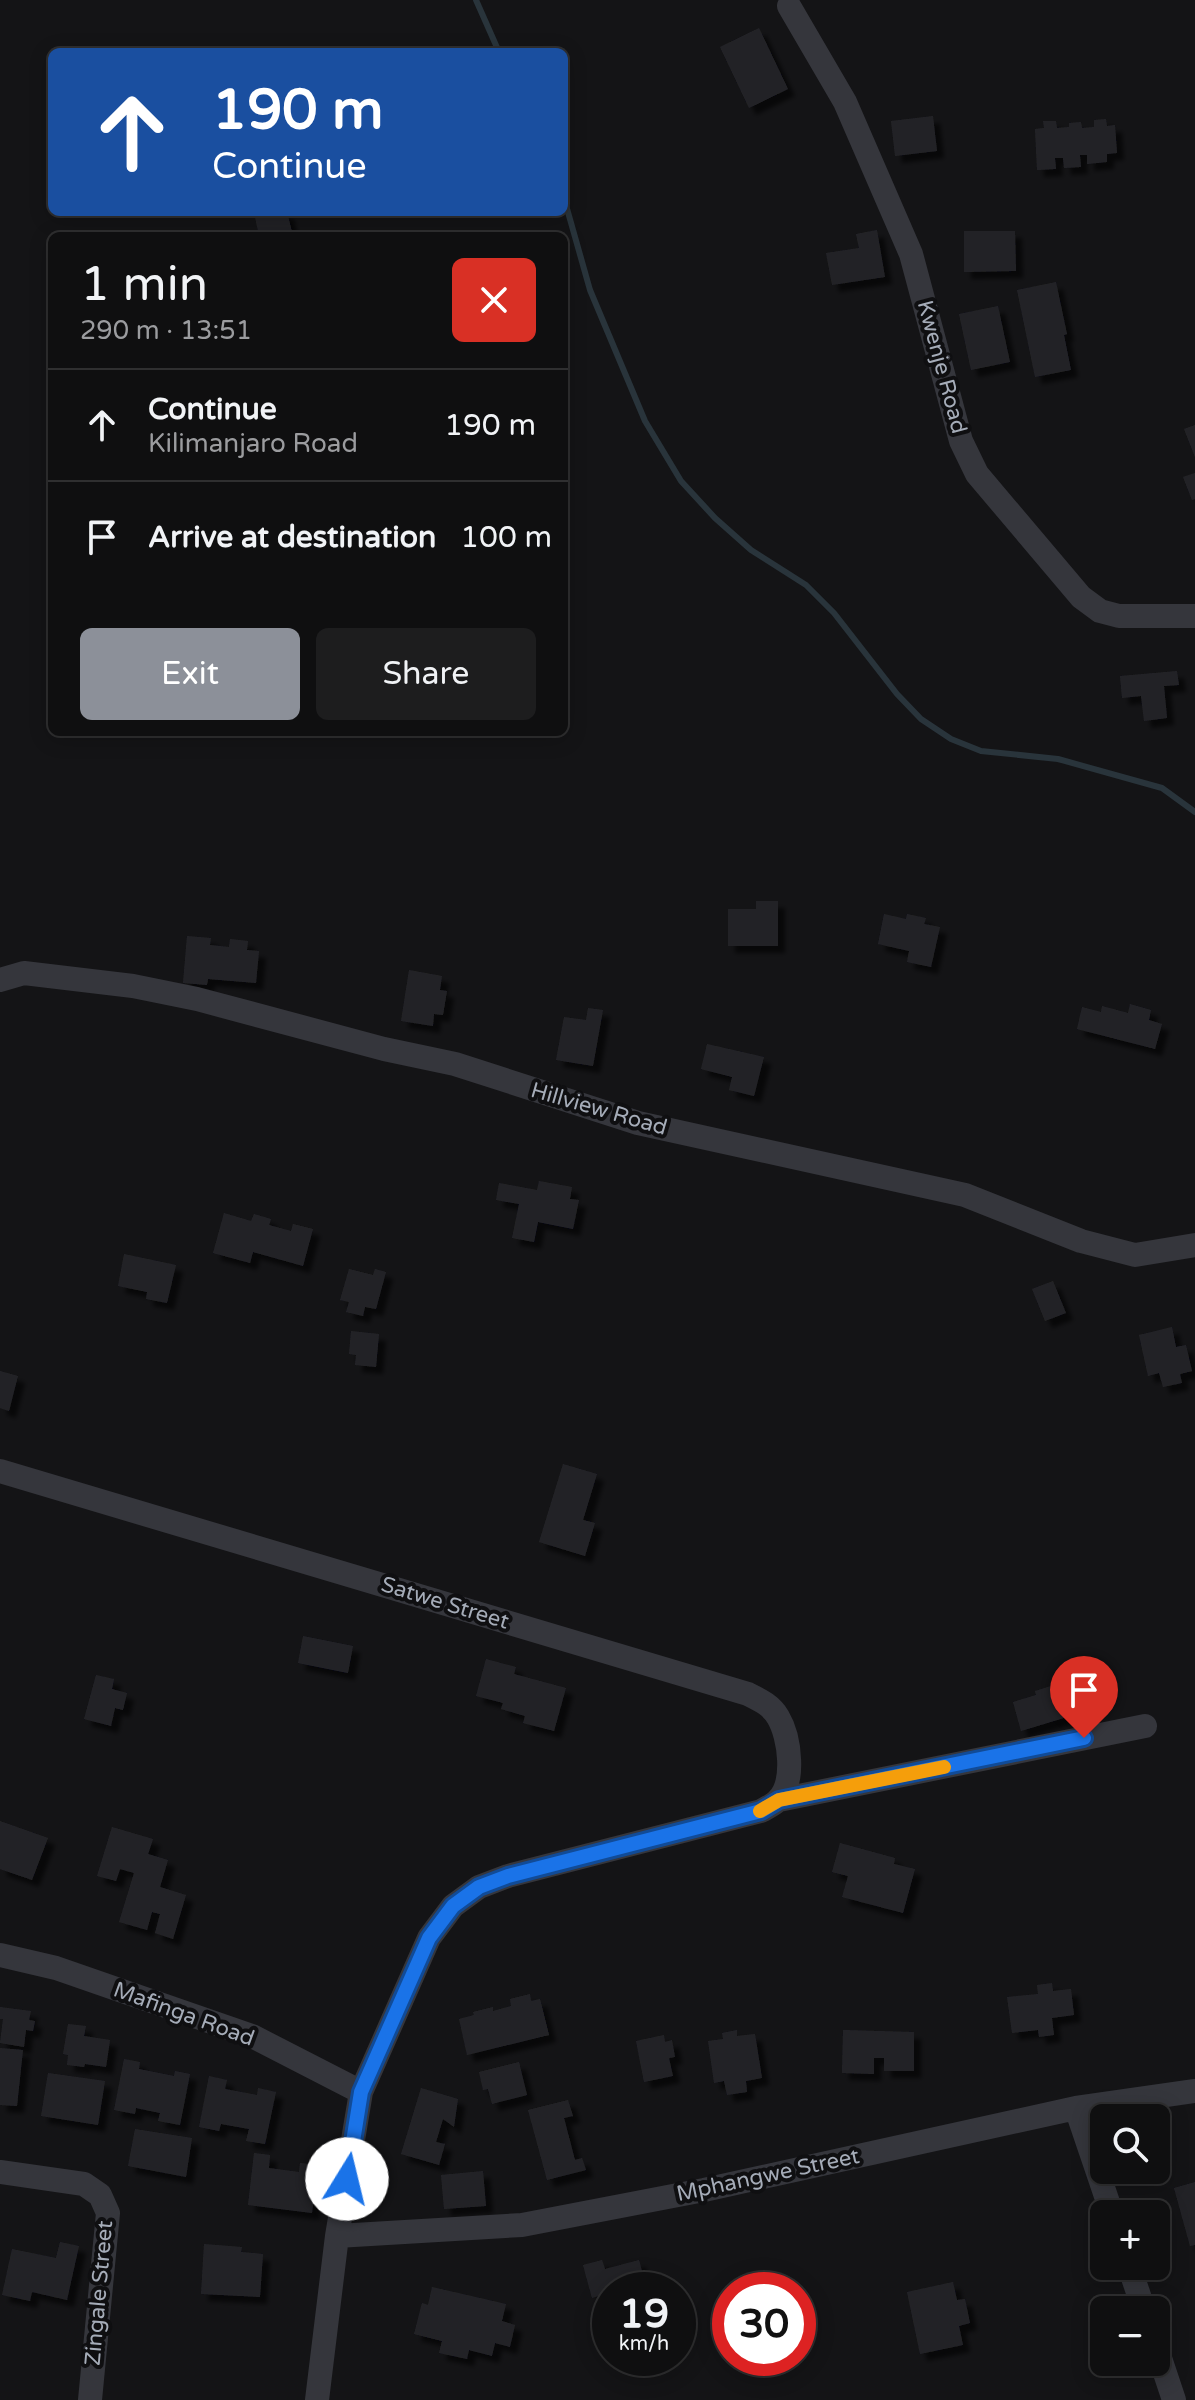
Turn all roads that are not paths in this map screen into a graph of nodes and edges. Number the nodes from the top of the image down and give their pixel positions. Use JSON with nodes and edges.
{"nodes":[{"id":1,"x":789,"y":6,"type":"dead end"},
{"id":2,"x":1195,"y":616,"type":"edge"},
{"id":3,"x":0,"y":980,"type":"edge"},
{"id":4,"x":1195,"y":1245,"type":"edge"},
{"id":5,"x":0,"y":1471,"type":"edge"},
{"id":6,"x":1145,"y":1726,"type":"dead end"},
{"id":7,"x":770,"y":1806,"type":"junction"},
{"id":8,"x":0,"y":1955,"type":"edge"},
{"id":9,"x":1195,"y":2091,"type":"edge"},
{"id":10,"x":361,"y":2092,"type":"junction"},
{"id":11,"x":1076,"y":2108,"type":"junction"},
{"id":12,"x":0,"y":2172,"type":"edge"},
{"id":13,"x":1107,"y":2200,"type":"edge"},
{"id":14,"x":337,"y":2236,"type":"junction"},
{"id":15,"x":1166,"y":2376,"type":"edge"},
{"id":16,"x":90,"y":2400,"type":"edge"},
{"id":17,"x":317,"y":2400,"type":"edge"},
{"id":18,"x":1174,"y":2400,"type":"edge"}],
"edges":[{"from":1,"to":2,"type":"street","name":"Kwenje Road"},
{"from":3,"to":4,"type":"street","name":"Hillview Road"},
{"from":5,"to":7,"type":"street","name":"Satwe Street"},
{"from":6,"to":7,"type":"street"},
{"from":7,"to":10,"type":"street"},
{"from":8,"to":10,"type":"street","name":"Mafinga Road"},
{"from":9,"to":11,"type":"street","name":"Mphangwe Street"},
{"from":10,"to":14,"type":"street"},
{"from":11,"to":13,"type":"street"},
{"from":11,"to":14,"type":"street","name":"Mphangwe Street"},
{"from":12,"to":16,"type":"street","name":"Zingale Street"},
{"from":14,"to":17,"type":"street"},
{"from":15,"to":18,"type":"street"}]}
